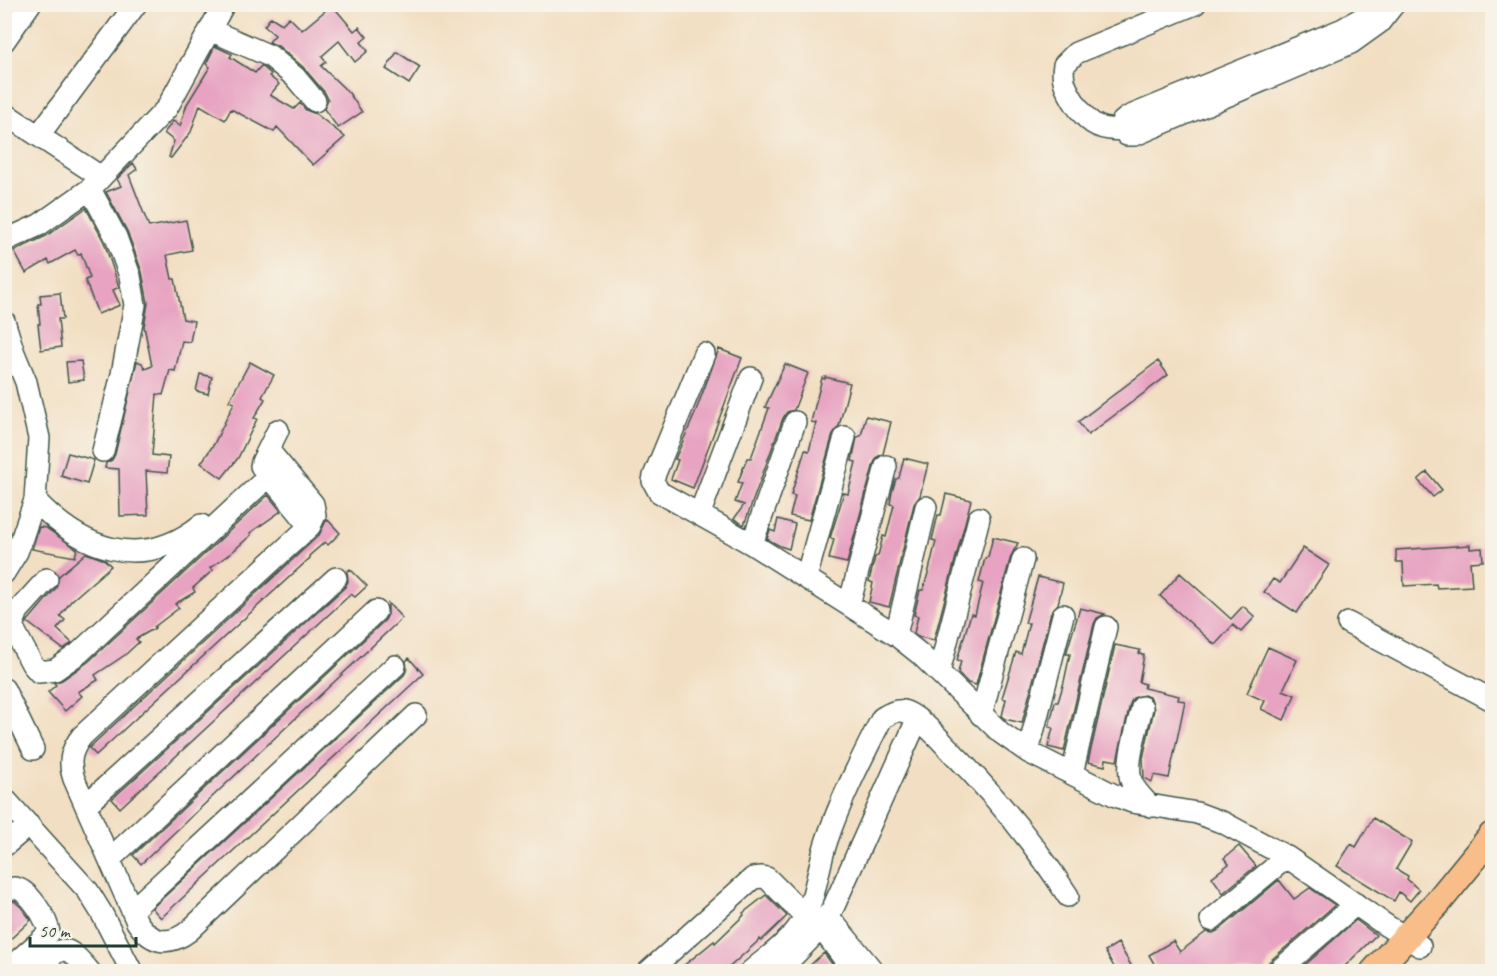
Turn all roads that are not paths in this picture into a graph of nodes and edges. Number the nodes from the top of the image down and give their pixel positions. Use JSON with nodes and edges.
{"nodes":[{"id":1,"x":30,"y":4,"type":"edge"},
{"id":2,"x":136,"y":4,"type":"edge"},
{"id":3,"x":224,"y":4,"type":"edge"},
{"id":4,"x":1196,"y":4,"type":"edge"},
{"id":5,"x":1377,"y":4,"type":"edge"},
{"id":6,"x":1394,"y":4,"type":"edge"},
{"id":7,"x":1167,"y":11,"type":"edge"},
{"id":8,"x":210,"y":30,"type":"junction"},
{"id":9,"x":4,"y":40,"type":"edge"},
{"id":10,"x":1337,"y":40,"type":"junction"},
{"id":11,"x":315,"y":101,"type":"dead end"},
{"id":12,"x":4,"y":113,"type":"edge"},
{"id":13,"x":39,"y":135,"type":"junction"},
{"id":14,"x":96,"y":183,"type":"junction"},
{"id":15,"x":4,"y":241,"type":"edge"},
{"id":16,"x":4,"y":321,"type":"edge"},
{"id":17,"x":704,"y":354,"type":"dead end"},
{"id":18,"x":9,"y":355,"type":"edge"},
{"id":19,"x":751,"y":378,"type":"dead end"},
{"id":20,"x":795,"y":422,"type":"dead end"},
{"id":21,"x":278,"y":430,"type":"dead end"},
{"id":22,"x":845,"y":437,"type":"dead end"},
{"id":23,"x":104,"y":452,"type":"dead end"},
{"id":24,"x":266,"y":464,"type":"junction"},
{"id":25,"x":886,"y":466,"type":"dead end"},
{"id":26,"x":35,"y":500,"type":"junction"},
{"id":27,"x":926,"y":507,"type":"dead end"},
{"id":28,"x":700,"y":513,"type":"junction"},
{"id":29,"x":979,"y":518,"type":"dead end"},
{"id":30,"x":752,"y":544,"type":"junction"},
{"id":31,"x":10,"y":551,"type":"edge"},
{"id":32,"x":1023,"y":559,"type":"dead end"},
{"id":33,"x":4,"y":573,"type":"edge"},
{"id":34,"x":336,"y":578,"type":"dead end"},
{"id":35,"x":806,"y":578,"type":"junction"},
{"id":36,"x":48,"y":579,"type":"dead end"},
{"id":37,"x":849,"y":604,"type":"junction"},
{"id":38,"x":376,"y":611,"type":"dead end"},
{"id":39,"x":1063,"y":615,"type":"dead end"},
{"id":40,"x":1348,"y":623,"type":"dead end"},
{"id":41,"x":1106,"y":627,"type":"dead end"},
{"id":42,"x":896,"y":635,"type":"junction"},
{"id":43,"x":395,"y":666,"type":"dead end"},
{"id":44,"x":939,"y":672,"type":"junction"},
{"id":45,"x":4,"y":689,"type":"edge"},
{"id":46,"x":1492,"y":700,"type":"edge"},
{"id":47,"x":1142,"y":707,"type":"dead end"},
{"id":48,"x":416,"y":715,"type":"dead end"},
{"id":49,"x":981,"y":715,"type":"junction"},
{"id":50,"x":917,"y":720,"type":"junction"},
{"id":51,"x":33,"y":749,"type":"dead end"},
{"id":52,"x":1028,"y":752,"type":"junction"},
{"id":53,"x":1072,"y":774,"type":"junction"},
{"id":54,"x":4,"y":798,"type":"edge"},
{"id":55,"x":86,"y":805,"type":"junction"},
{"id":56,"x":1150,"y":806,"type":"junction"},
{"id":57,"x":28,"y":825,"type":"junction"},
{"id":58,"x":1492,"y":836,"type":"edge"},
{"id":59,"x":4,"y":846,"type":"edge"},
{"id":60,"x":1287,"y":856,"type":"junction"},
{"id":61,"x":110,"y":859,"type":"junction"},
{"id":62,"x":1492,"y":859,"type":"edge"},
{"id":63,"x":4,"y":891,"type":"edge"},
{"id":64,"x":1068,"y":896,"type":"dead end"},
{"id":65,"x":1356,"y":904,"type":"junction"},
{"id":66,"x":132,"y":909,"type":"junction"},
{"id":67,"x":818,"y":920,"type":"junction"},
{"id":68,"x":1211,"y":920,"type":"dead end"},
{"id":69,"x":1413,"y":942,"type":"junction"},
{"id":70,"x":5,"y":972,"type":"edge"},
{"id":71,"x":33,"y":972,"type":"edge"},
{"id":72,"x":90,"y":972,"type":"edge"},
{"id":73,"x":132,"y":972,"type":"edge"},
{"id":74,"x":648,"y":972,"type":"edge"},
{"id":75,"x":750,"y":972,"type":"edge"},
{"id":76,"x":778,"y":972,"type":"edge"},
{"id":77,"x":854,"y":972,"type":"edge"},
{"id":78,"x":874,"y":972,"type":"edge"},
{"id":79,"x":1276,"y":972,"type":"edge"},
{"id":80,"x":1374,"y":972,"type":"edge"},
{"id":81,"x":1397,"y":972,"type":"edge"}],
"edges":[{"from":1,"to":9,"type":"street"},
{"from":2,"to":13,"type":"street"},
{"from":3,"to":8,"type":"street"},
{"from":4,"to":7,"type":"street"},
{"from":5,"to":10,"type":"street"},
{"from":6,"to":10,"type":"street"},
{"from":7,"to":10,"type":"street"},
{"from":8,"to":11,"type":"street"},
{"from":8,"to":14,"type":"street"},
{"from":12,"to":13,"type":"street"},
{"from":13,"to":14,"type":"street"},
{"from":14,"to":15,"type":"street"},
{"from":14,"to":23,"type":"street"},
{"from":16,"to":18,"type":"street"},
{"from":17,"to":28,"type":"street"},
{"from":18,"to":26,"type":"street"},
{"from":19,"to":28,"type":"street"},
{"from":20,"to":30,"type":"street"},
{"from":21,"to":24,"type":"street"},
{"from":22,"to":35,"type":"street"},
{"from":24,"to":26,"type":"street"},
{"from":24,"to":36,"type":"street"},
{"from":24,"to":55,"type":"street"},
{"from":25,"to":37,"type":"street"},
{"from":26,"to":31,"type":"street"},
{"from":27,"to":42,"type":"street"},
{"from":28,"to":30,"type":"street"},
{"from":29,"to":44,"type":"street"},
{"from":30,"to":35,"type":"street"},
{"from":31,"to":33,"type":"street"},
{"from":32,"to":49,"type":"street"},
{"from":34,"to":55,"type":"street"},
{"from":35,"to":37,"type":"street"},
{"from":37,"to":42,"type":"street"},
{"from":38,"to":61,"type":"street"},
{"from":39,"to":52,"type":"street"},
{"from":40,"to":46,"type":"street"},
{"from":41,"to":53,"type":"street"},
{"from":42,"to":44,"type":"street"},
{"from":43,"to":66,"type":"street"},
{"from":44,"to":49,"type":"street"},
{"from":45,"to":51,"type":"street"},
{"from":47,"to":56,"type":"street"},
{"from":48,"to":66,"type":"street"},
{"from":49,"to":52,"type":"street"},
{"from":50,"to":64,"type":"street"},
{"from":50,"to":67,"type":"street"},
{"from":50,"to":67,"type":"street"},
{"from":52,"to":53,"type":"street"},
{"from":53,"to":56,"type":"street"},
{"from":54,"to":57,"type":"street"},
{"from":55,"to":61,"type":"street"},
{"from":56,"to":60,"type":"street"},
{"from":57,"to":59,"type":"street"},
{"from":57,"to":73,"type":"street"},
{"from":58,"to":69,"type":"main road"},
{"from":60,"to":65,"type":"street"},
{"from":60,"to":68,"type":"street"},
{"from":61,"to":66,"type":"street"},
{"from":62,"to":69,"type":"main road"},
{"from":63,"to":70,"type":"street"},
{"from":65,"to":69,"type":"street"},
{"from":65,"to":79,"type":"street"},
{"from":67,"to":74,"type":"street"},
{"from":67,"to":75,"type":"street"},
{"from":67,"to":76,"type":"street"},
{"from":67,"to":77,"type":"street"},
{"from":67,"to":78,"type":"street"},
{"from":69,"to":80,"type":"main road"},
{"from":69,"to":81,"type":"main road"},
{"from":71,"to":72,"type":"street"}]}
